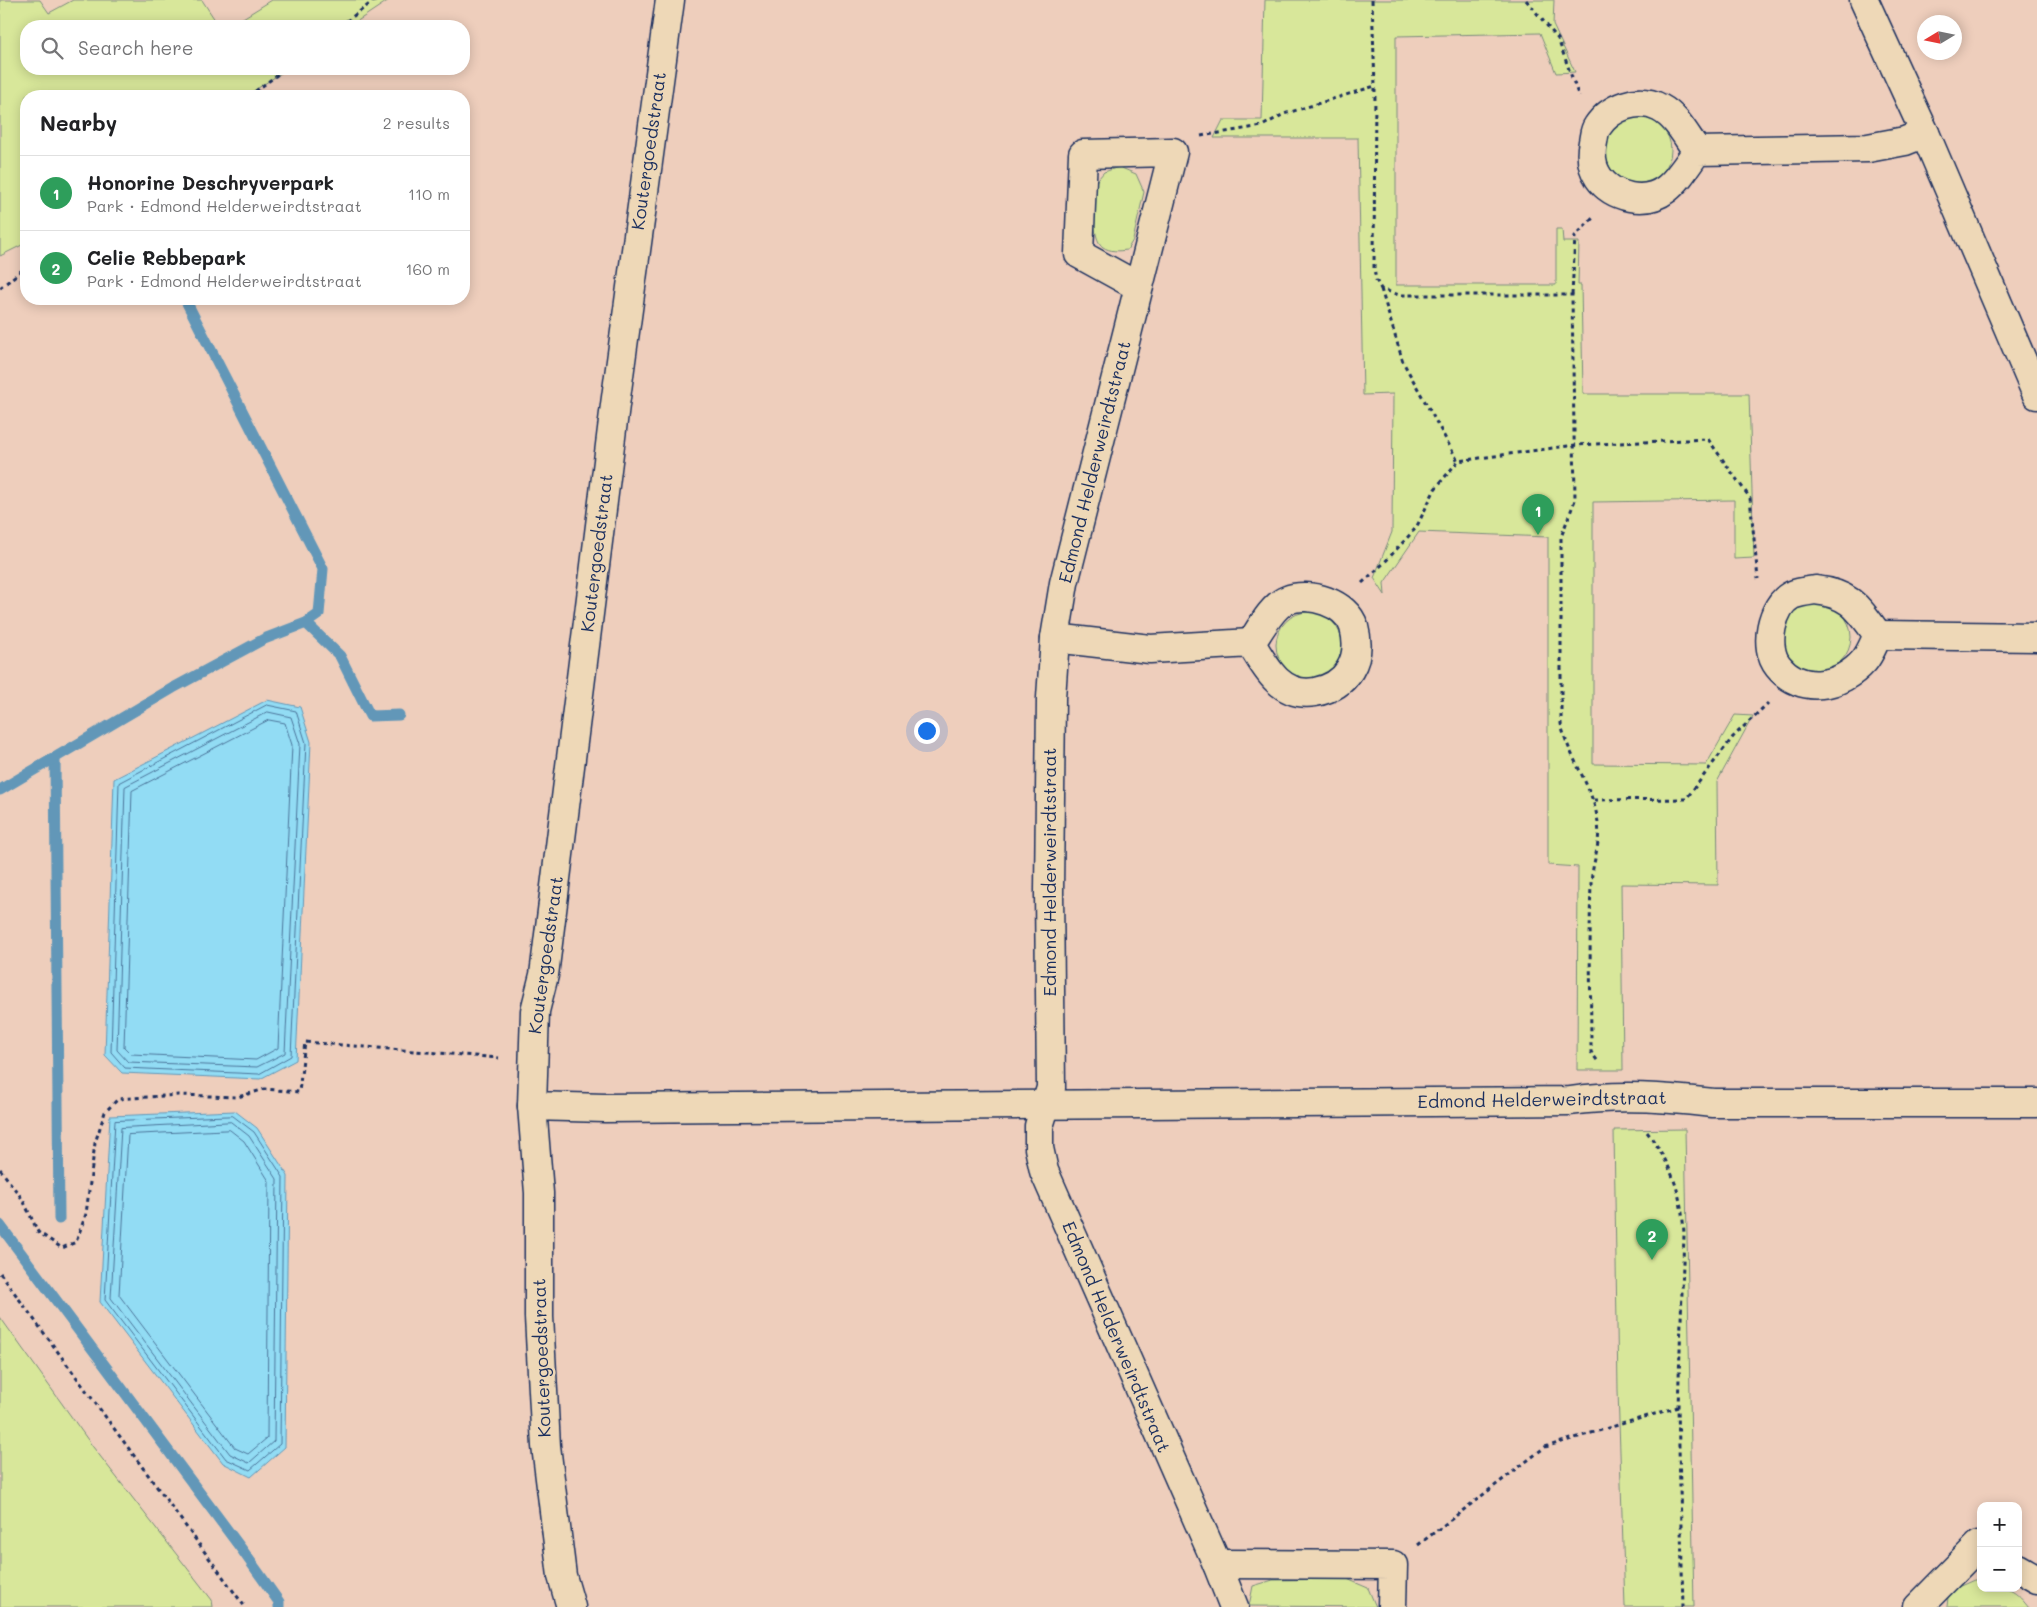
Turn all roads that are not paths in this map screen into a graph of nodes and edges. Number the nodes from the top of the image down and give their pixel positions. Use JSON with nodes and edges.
{"nodes":[{"id":1,"x":670,"y":0,"type":"edge"},
{"id":2,"x":1864,"y":0,"type":"edge"},
{"id":3,"x":1925,"y":133,"type":"junction"},
{"id":4,"x":1697,"y":151,"type":"junction"},
{"id":5,"x":1139,"y":287,"type":"junction"},
{"id":6,"x":2037,"y":395,"type":"edge"},
{"id":7,"x":1878,"y":635,"type":"junction"},
{"id":8,"x":2037,"y":637,"type":"edge"},
{"id":9,"x":1056,"y":638,"type":"junction"},
{"id":10,"x":1251,"y":643,"type":"junction"},
{"id":11,"x":2037,"y":1103,"type":"edge"},
{"id":12,"x":532,"y":1106,"type":"junction"},
{"id":13,"x":1046,"y":1106,"type":"junction"},
{"id":14,"x":1977,"y":1547,"type":"edge"},
{"id":15,"x":1217,"y":1564,"type":"junction"},
{"id":16,"x":2022,"y":1570,"type":"edge"},
{"id":17,"x":2037,"y":1579,"type":"edge"},
{"id":18,"x":571,"y":1607,"type":"edge"},
{"id":19,"x":1234,"y":1607,"type":"edge"},
{"id":20,"x":1392,"y":1607,"type":"edge"},
{"id":21,"x":1918,"y":1607,"type":"edge"}],
"edges":[{"from":1,"to":12,"type":"street","name":"Koutergoedstraat"},
{"from":2,"to":3,"type":"street"},
{"from":3,"to":4,"type":"street"},
{"from":3,"to":6,"type":"street"},
{"from":4,"to":4,"type":"street"},
{"from":5,"to":5,"type":"street","name":"Edmond Helderweirdtstraat"},
{"from":5,"to":9,"type":"street","name":"Edmond Helderweirdtstraat"},
{"from":7,"to":7,"type":"street"},
{"from":7,"to":8,"type":"street"},
{"from":9,"to":10,"type":"street"},
{"from":9,"to":13,"type":"street","name":"Edmond Helderweirdtstraat"},
{"from":10,"to":10,"type":"street"},
{"from":11,"to":13,"type":"street","name":"Edmond Helderweirdtstraat"},
{"from":12,"to":13,"type":"street","name":"Edmond Helderweirdtstraat"},
{"from":12,"to":18,"type":"street","name":"Koutergoedstraat"},
{"from":13,"to":15,"type":"street","name":"Edmond Helderweirdtstraat"},
{"from":14,"to":21,"type":"street"},
{"from":15,"to":19,"type":"street","name":"Edmond Helderweirdtstraat"},
{"from":15,"to":20,"type":"street"},
{"from":16,"to":17,"type":"street"}]}
